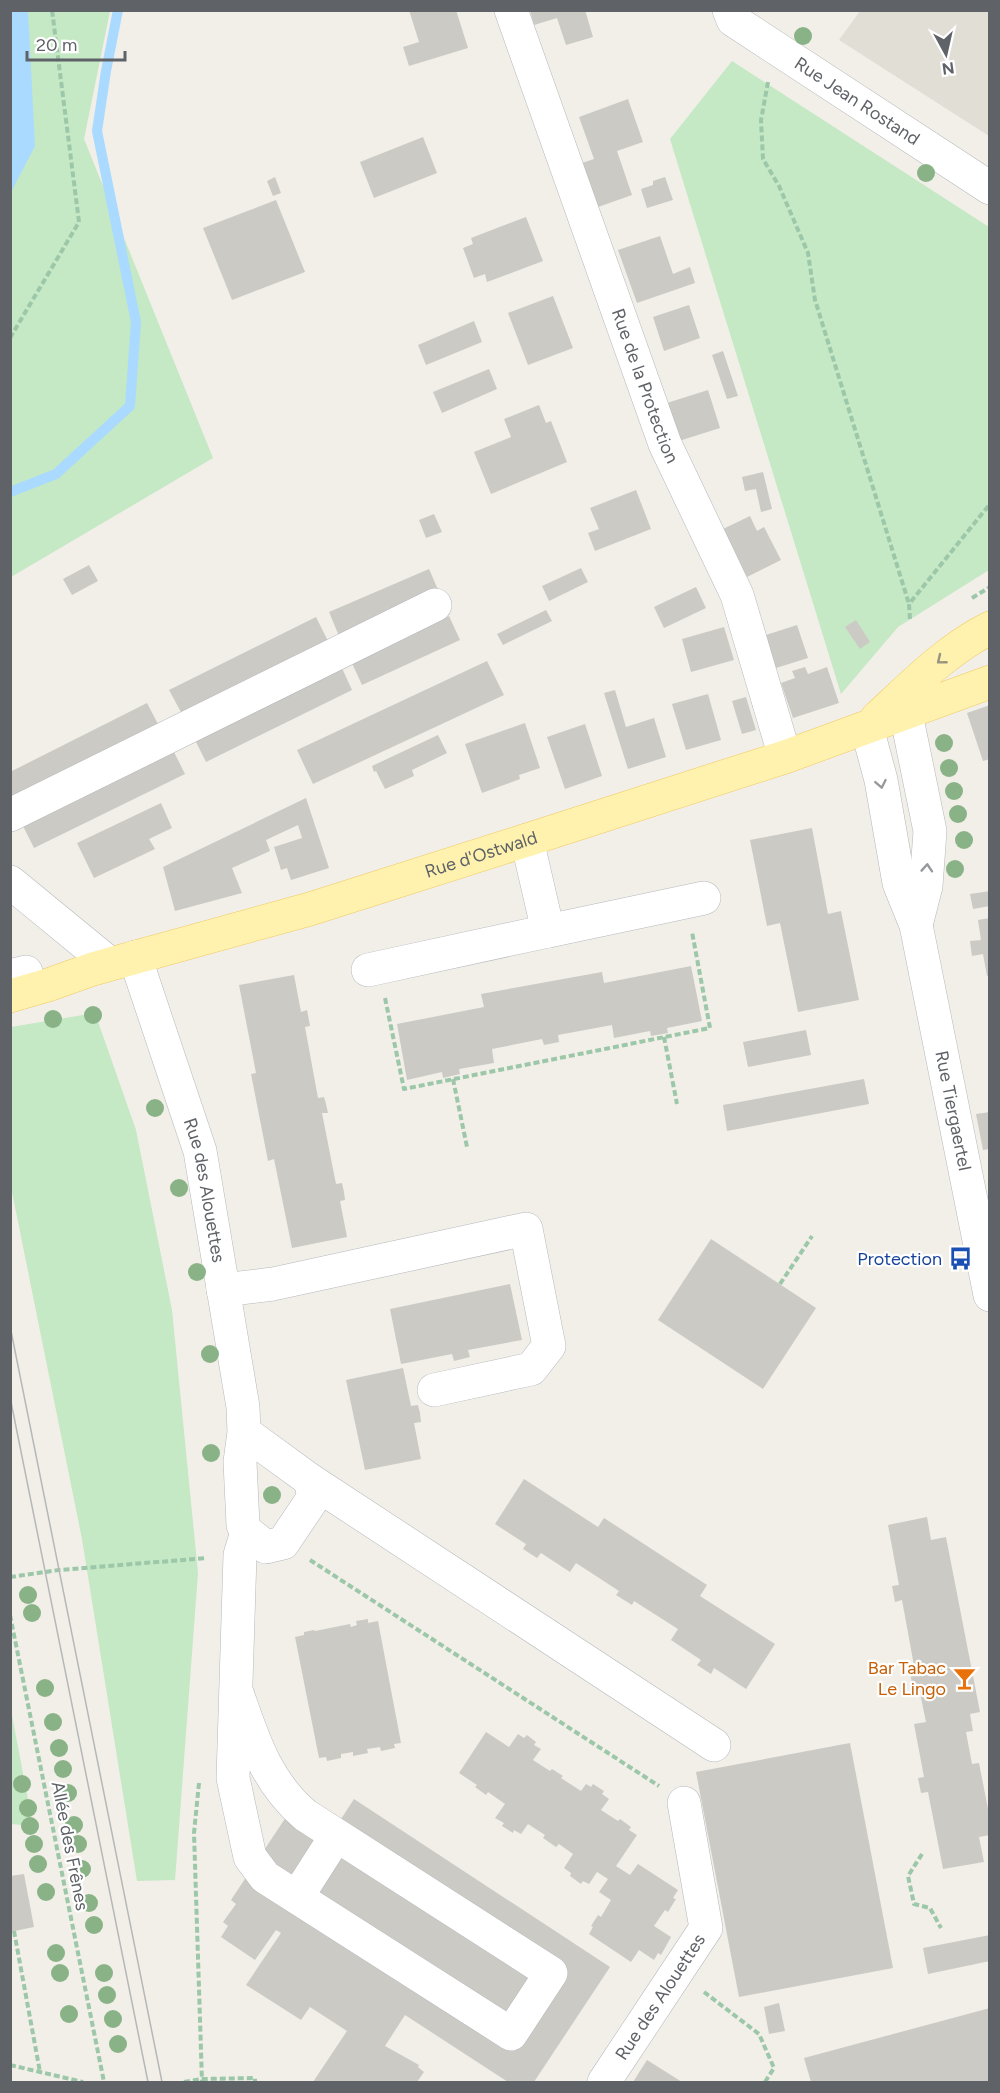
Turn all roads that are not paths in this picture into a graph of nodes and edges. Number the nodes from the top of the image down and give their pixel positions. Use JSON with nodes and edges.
{"nodes":[{"id":1,"x":511,"y":10,"type":"edge"},
{"id":2,"x":729,"y":10,"type":"edge"},
{"id":3,"x":990,"y":188,"type":"edge"},
{"id":4,"x":435,"y":604,"type":"dead end"},
{"id":5,"x":990,"y":627,"type":"edge"},
{"id":6,"x":990,"y":682,"type":"edge"},
{"id":7,"x":906,"y":714,"type":"junction"},
{"id":8,"x":867,"y":728,"type":"junction"},
{"id":9,"x":785,"y":757,"type":"junction"},
{"id":10,"x":10,"y":815,"type":"edge"},
{"id":11,"x":527,"y":840,"type":"junction"},
{"id":12,"x":10,"y":882,"type":"edge"},
{"id":13,"x":695,"y":900,"type":"road end"},
{"id":14,"x":916,"y":925,"type":"junction"},
{"id":15,"x":548,"y":931,"type":"junction"},
{"id":16,"x":113,"y":964,"type":"junction"},
{"id":17,"x":374,"y":969,"type":"road end"},
{"id":18,"x":14,"y":979,"type":"edge"},
{"id":19,"x":223,"y":1290,"type":"junction"},
{"id":20,"x":990,"y":1295,"type":"edge"},
{"id":21,"x":434,"y":1390,"type":"dead end"},
{"id":22,"x":244,"y":1432,"type":"junction"},
{"id":23,"x":310,"y":1480,"type":"junction"},
{"id":24,"x":244,"y":1544,"type":"junction"},
{"id":25,"x":236,"y":1690,"type":"junction"},
{"id":26,"x":714,"y":1745,"type":"dead end"},
{"id":27,"x":684,"y":1803,"type":"road end"},
{"id":28,"x":336,"y":1836,"type":"junction"},
{"id":29,"x":297,"y":1897,"type":"junction"},
{"id":30,"x":604,"y":2082,"type":"edge"}],
"edges":[{"from":1,"to":9,"type":"street","name":"Rue de la Protection"},
{"from":2,"to":3,"type":"street","name":"Rue Jean Rostand"},
{"from":4,"to":10,"type":"street"},
{"from":5,"to":8,"type":"main road","name":"Rue d'Ostwald","one_way":true},
{"from":6,"to":7,"type":"main road","name":"Rue d'Ostwald"},
{"from":7,"to":8,"type":"main road","name":"Rue d'Ostwald"},
{"from":14,"to":7,"type":"street","name":"Rue Tiergaertel","one_way":true},
{"from":8,"to":9,"type":"main road","name":"Rue d'Ostwald"},
{"from":8,"to":14,"type":"street","name":"Rue Tiergaertel","one_way":true},
{"from":9,"to":11,"type":"main road","name":"Rue d'Ostwald"},
{"from":11,"to":15,"type":"street"},
{"from":11,"to":16,"type":"main road","name":"Rue d'Ostwald"},
{"from":12,"to":16,"type":"street"},
{"from":13,"to":15,"type":"street"},
{"from":14,"to":20,"type":"street","name":"Rue Tiergaertel"},
{"from":15,"to":17,"type":"street"},
{"from":16,"to":18,"type":"main road","name":"Rue d'Ostwald"},
{"from":16,"to":19,"type":"street","name":"Rue des Alouettes"},
{"from":19,"to":21,"type":"street"},
{"from":19,"to":22,"type":"street","name":"Rue des Alouettes"},
{"from":22,"to":23,"type":"street"},
{"from":22,"to":24,"type":"street","name":"Rue des Alouettes"},
{"from":23,"to":24,"type":"street"},
{"from":23,"to":26,"type":"street"},
{"from":24,"to":25,"type":"street","name":"Rue des Alouettes"},
{"from":25,"to":28,"type":"street"},
{"from":25,"to":29,"type":"street","name":"Rue des Alouettes"},
{"from":27,"to":30,"type":"street","name":"Rue des Alouettes"},
{"from":28,"to":29,"type":"street"},
{"from":28,"to":29,"type":"street","name":"Rue des Alouettes"}]}
